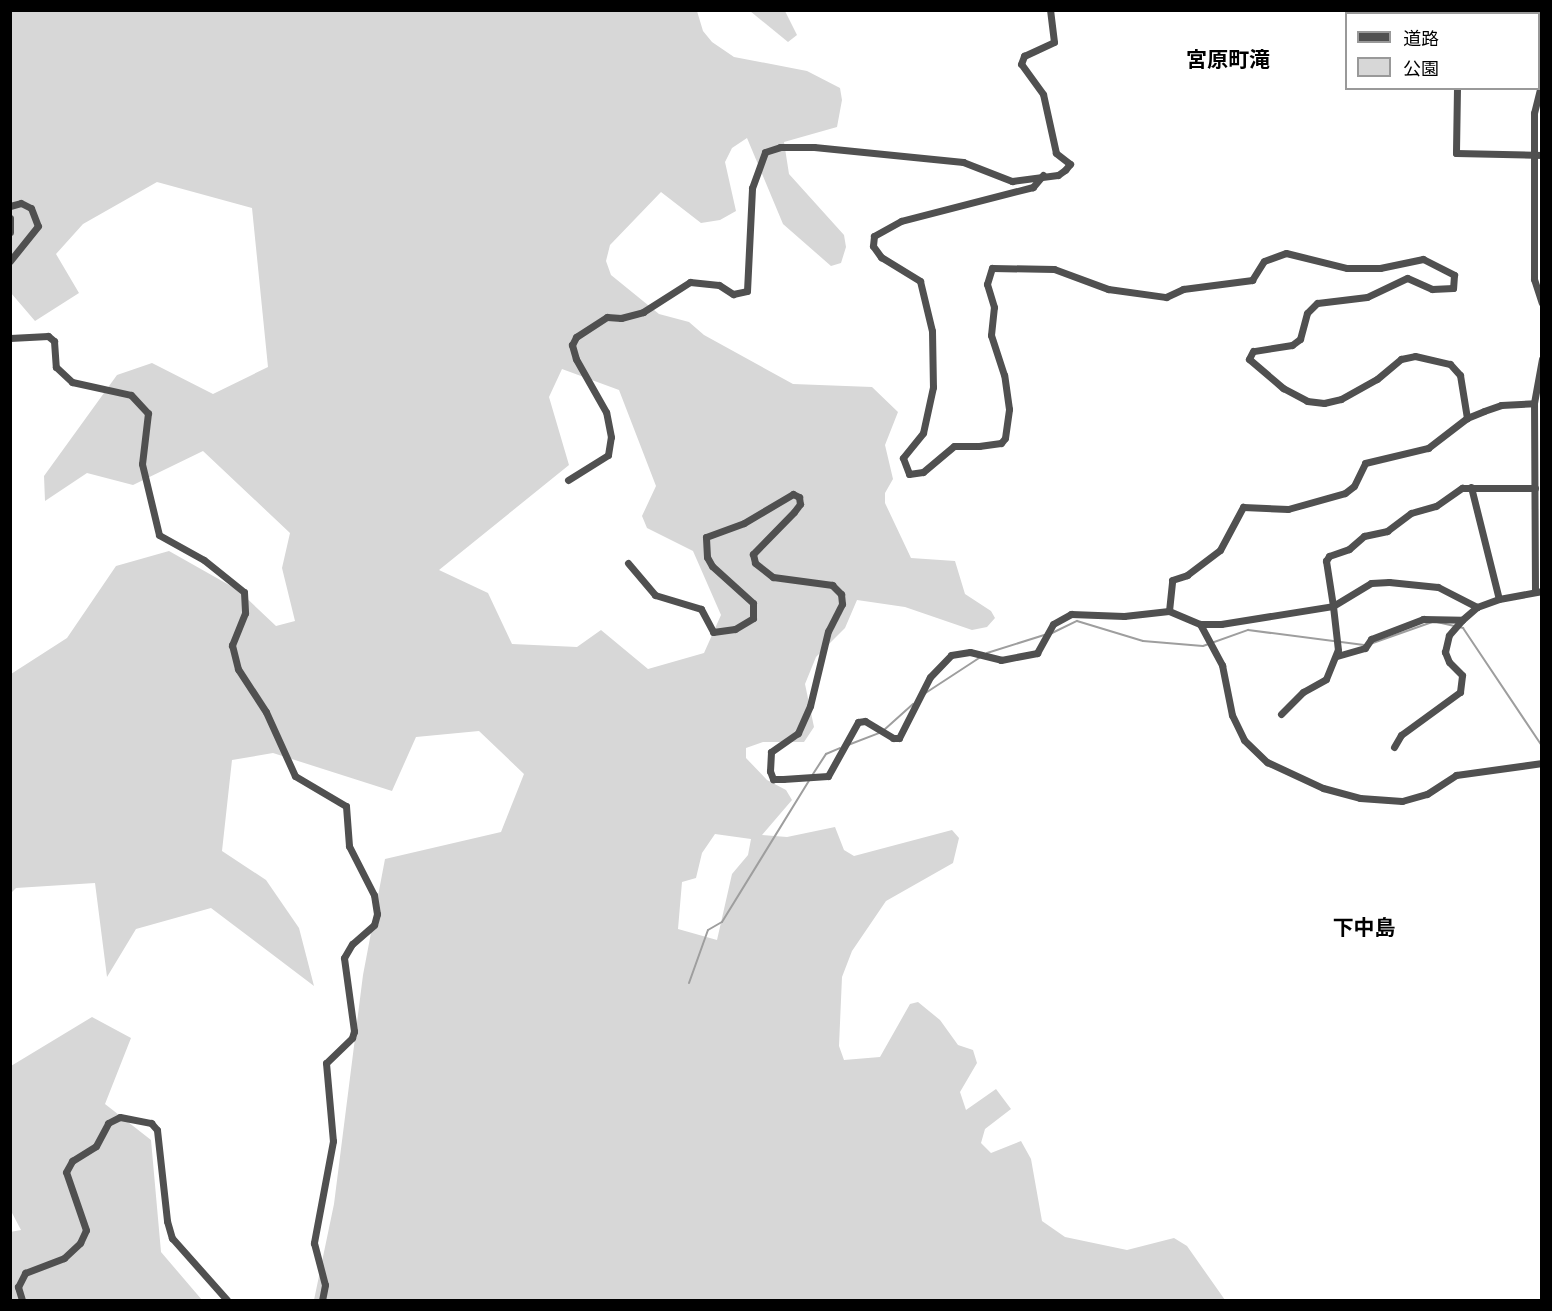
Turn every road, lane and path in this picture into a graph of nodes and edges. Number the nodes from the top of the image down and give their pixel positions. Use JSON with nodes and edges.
{"nodes":[{"id":1,"x":1050,"y":10,"type":"edge"},
{"id":2,"x":1457,"y":90,"type":"edge"},
{"id":3,"x":1540,"y":90,"type":"edge"},
{"id":4,"x":1538,"y":155,"type":"edge"},
{"id":5,"x":1043,"y":175,"type":"junction"},
{"id":6,"x":10,"y":206,"type":"edge"},
{"id":7,"x":10,"y":218,"type":"edge"},
{"id":8,"x":10,"y":232,"type":"edge"},
{"id":9,"x":10,"y":261,"type":"edge"},
{"id":10,"x":1538,"y":279,"type":"edge"},
{"id":11,"x":1542,"y":303,"type":"edge"},
{"id":12,"x":10,"y":338,"type":"edge"},
{"id":13,"x":1542,"y":359,"type":"edge"},
{"id":14,"x":1534,"y":403,"type":"junction"},
{"id":15,"x":1467,"y":418,"type":"junction"},
{"id":16,"x":568,"y":480,"type":"dead end"},
{"id":17,"x":1471,"y":487,"type":"junction"},
{"id":18,"x":1534,"y":488,"type":"junction"},
{"id":19,"x":628,"y":563,"type":"dead end"},
{"id":20,"x":1538,"y":591,"type":"edge"},
{"id":21,"x":1499,"y":598,"type":"junction"},
{"id":22,"x":1333,"y":606,"type":"junction"},
{"id":23,"x":1477,"y":607,"type":"junction"},
{"id":24,"x":1169,"y":611,"type":"junction"},
{"id":25,"x":1462,"y":621,"type":"junction"},
{"id":26,"x":1200,"y":624,"type":"junction"},
{"id":27,"x":1337,"y":656,"type":"junction"},
{"id":28,"x":1281,"y":714,"type":"dead end"},
{"id":29,"x":1394,"y":747,"type":"dead end"},
{"id":30,"x":1542,"y":763,"type":"edge"},
{"id":31,"x":22,"y":1300,"type":"edge"},
{"id":32,"x":227,"y":1300,"type":"edge"},
{"id":33,"x":322,"y":1300,"type":"edge"}],
"edges":[{"from":1,"to":5,"type":"street"},
{"from":2,"to":4,"type":"street"},
{"from":3,"to":4,"type":"street"},
{"from":4,"to":10,"type":"street"},
{"from":5,"to":15,"type":"street"},
{"from":5,"to":16,"type":"street"},
{"from":6,"to":9,"type":"street"},
{"from":7,"to":8,"type":"street"},
{"from":10,"to":11,"type":"street"},
{"from":12,"to":33,"type":"street"},
{"from":13,"to":14,"type":"street"},
{"from":14,"to":15,"type":"street"},
{"from":14,"to":18,"type":"street"},
{"from":15,"to":24,"type":"street"},
{"from":17,"to":18,"type":"street"},
{"from":17,"to":21,"type":"street"},
{"from":17,"to":22,"type":"street"},
{"from":18,"to":20,"type":"street"},
{"from":19,"to":24,"type":"street"},
{"from":20,"to":21,"type":"street"},
{"from":21,"to":23,"type":"street"},
{"from":22,"to":23,"type":"street"},
{"from":22,"to":26,"type":"street"},
{"from":22,"to":27,"type":"street"},
{"from":23,"to":25,"type":"street"},
{"from":24,"to":26,"type":"street"},
{"from":25,"to":27,"type":"street"},
{"from":25,"to":29,"type":"street"},
{"from":26,"to":30,"type":"street"},
{"from":27,"to":28,"type":"street"},
{"from":31,"to":32,"type":"street"}]}
